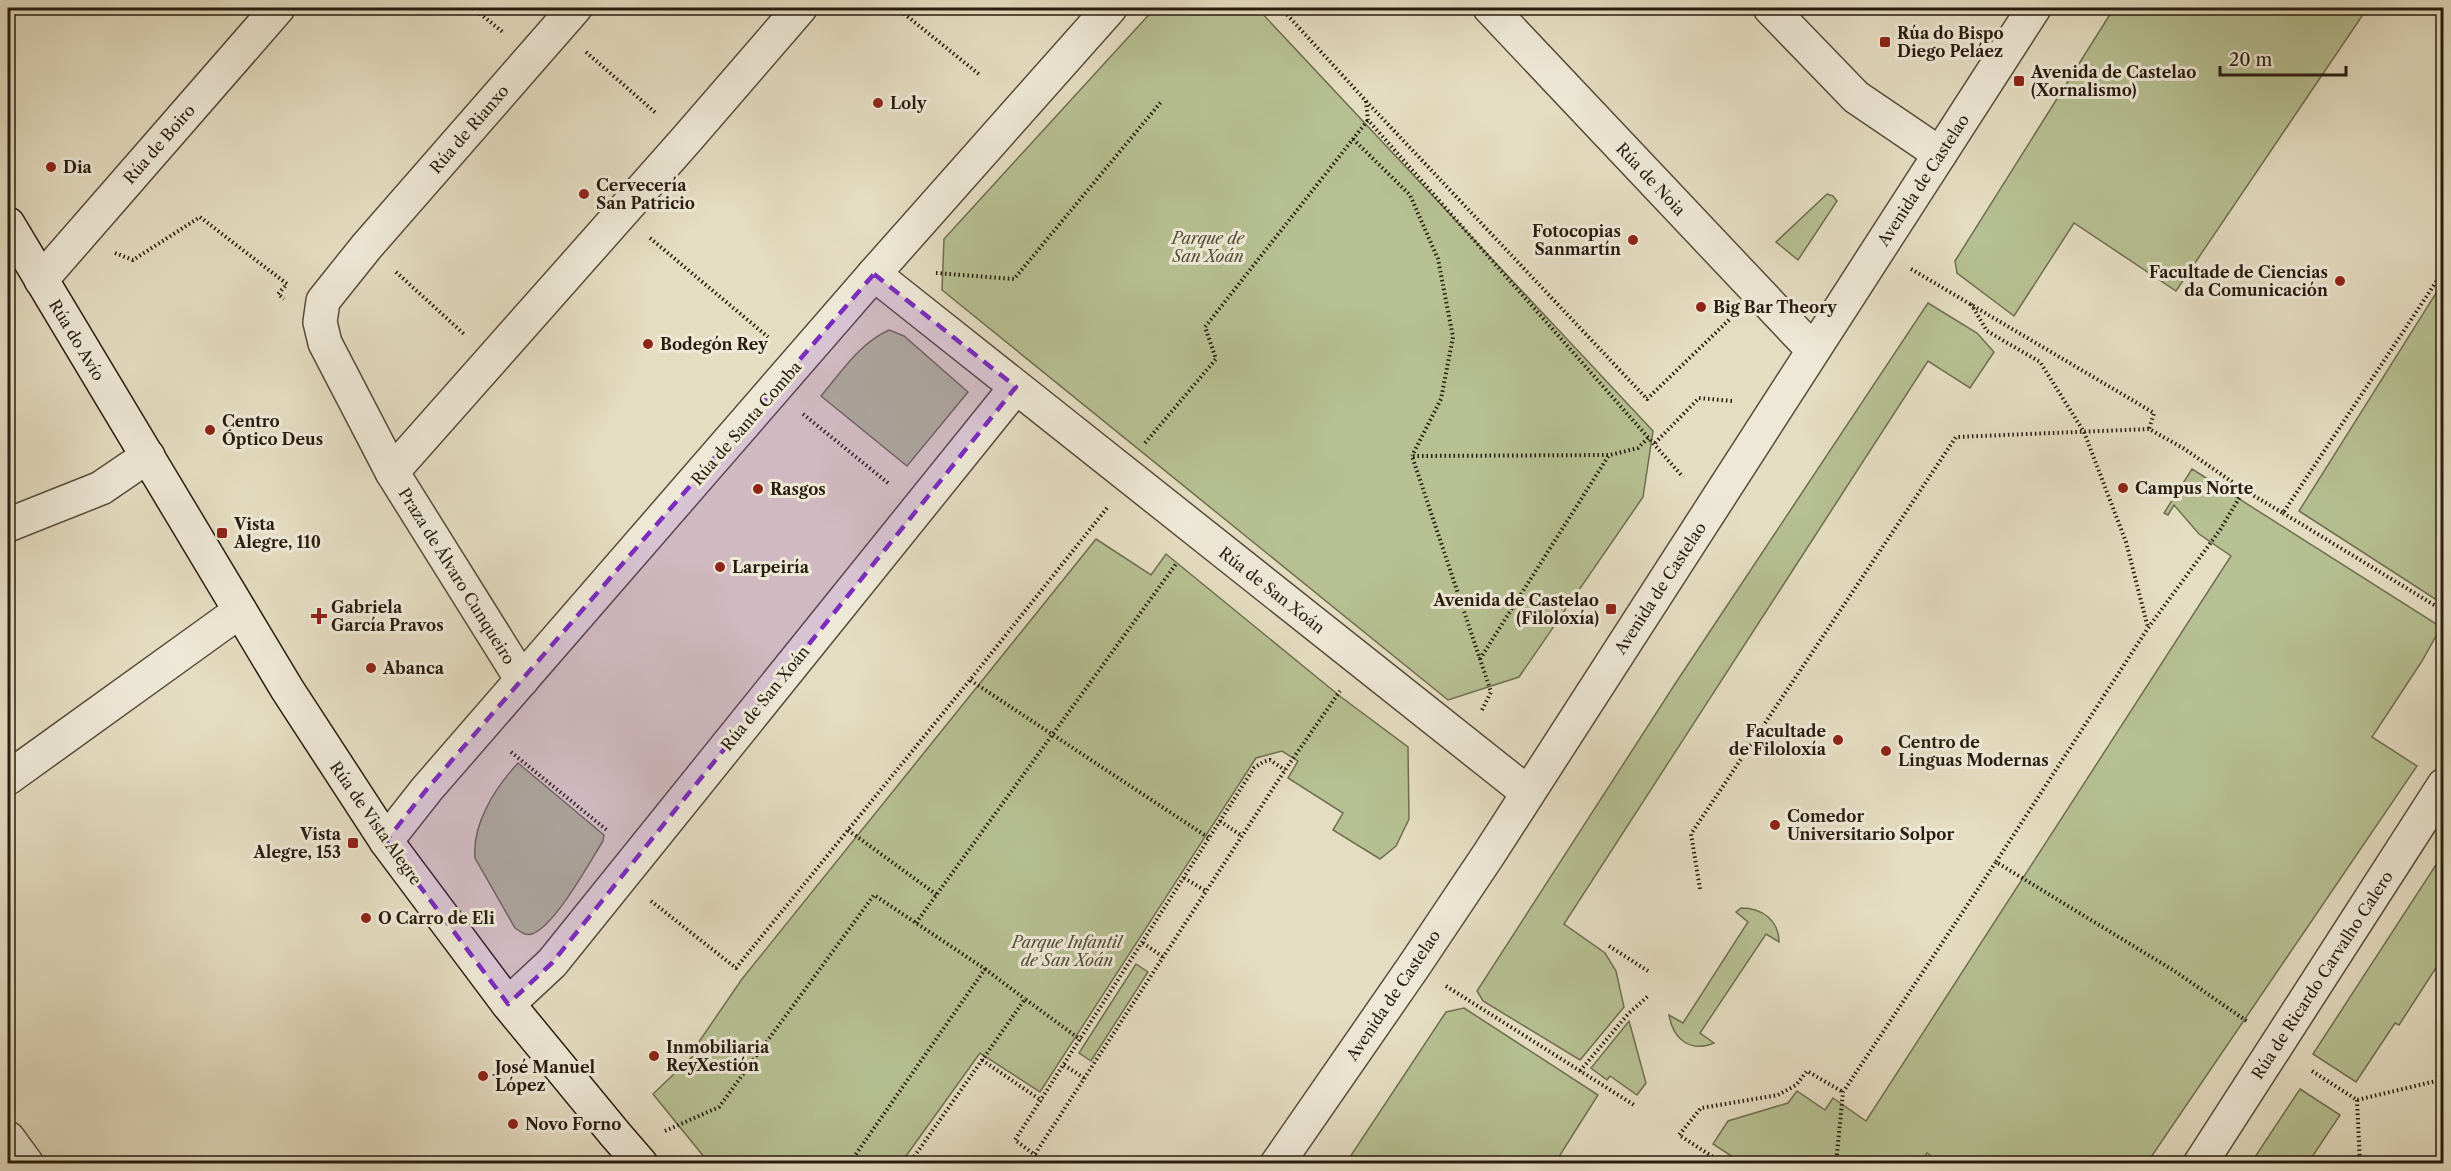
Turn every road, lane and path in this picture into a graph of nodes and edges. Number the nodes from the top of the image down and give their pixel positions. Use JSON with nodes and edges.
{"nodes":[{"id":1,"x":278,"y":8,"type":"edge"},
{"id":2,"x":473,"y":8,"type":"edge"},
{"id":3,"x":800,"y":8,"type":"edge"},
{"id":4,"x":897,"y":8,"type":"edge"},
{"id":5,"x":1110,"y":8,"type":"edge"},
{"id":6,"x":1281,"y":8,"type":"edge"},
{"id":7,"x":1490,"y":8,"type":"edge"},
{"id":8,"x":1770,"y":8,"type":"edge"},
{"id":9,"x":2034,"y":8,"type":"edge"},
{"id":10,"x":478,"y":12,"type":"dead end"},
{"id":11,"x":566,"y":17,"type":"edge"},
{"id":12,"x":980,"y":75,"type":"dead end"},
{"id":13,"x":1366,"y":101,"type":"junction"},
{"id":14,"x":1161,"y":102,"type":"dead end"},
{"id":15,"x":1368,"y":120,"type":"junction"},
{"id":16,"x":1353,"y":139,"type":"junction"},
{"id":17,"x":686,"y":140,"type":"junction"},
{"id":18,"x":1940,"y":154,"type":"junction"},
{"id":19,"x":622,"y":214,"type":"junction"},
{"id":20,"x":8,"y":224,"type":"edge"},
{"id":21,"x":365,"y":248,"type":"junction"},
{"id":22,"x":113,"y":252,"type":"dead end"},
{"id":23,"x":1907,"y":266,"type":"dead end"},
{"id":24,"x":2444,"y":270,"type":"edge"},
{"id":25,"x":932,"y":273,"type":"dead end"},
{"id":26,"x":874,"y":274,"type":"junction"},
{"id":27,"x":41,"y":280,"type":"junction"},
{"id":28,"x":1757,"y":293,"type":"junction"},
{"id":29,"x":278,"y":294,"type":"dead end"},
{"id":30,"x":1971,"y":304,"type":"junction"},
{"id":31,"x":775,"y":342,"type":"dead end"},
{"id":32,"x":1813,"y":350,"type":"junction"},
{"id":33,"x":491,"y":361,"type":"junction"},
{"id":34,"x":1016,"y":387,"type":"junction"},
{"id":35,"x":1732,"y":401,"type":"dead end"},
{"id":36,"x":798,"y":411,"type":"dead end"},
{"id":37,"x":1163,"y":421,"type":"dead end"},
{"id":38,"x":2149,"y":429,"type":"junction"},
{"id":39,"x":2084,"y":432,"type":"junction"},
{"id":40,"x":1649,"y":437,"type":"junction"},
{"id":41,"x":1655,"y":443,"type":"junction"},
{"id":42,"x":1610,"y":455,"type":"junction"},
{"id":43,"x":148,"y":456,"type":"junction"},
{"id":44,"x":1412,"y":456,"type":"junction"},
{"id":45,"x":392,"y":472,"type":"junction"},
{"id":46,"x":1683,"y":477,"type":"dead end"},
{"id":47,"x":888,"y":484,"type":"dead end"},
{"id":48,"x":2244,"y":490,"type":"junction"},
{"id":49,"x":1107,"y":507,"type":"dead end"},
{"id":50,"x":2283,"y":513,"type":"junction"},
{"id":51,"x":8,"y":525,"type":"edge"},
{"id":52,"x":1176,"y":563,"type":"dead end"},
{"id":53,"x":240,"y":611,"type":"junction"},
{"id":54,"x":2444,"y":611,"type":"edge"},
{"id":55,"x":2148,"y":628,"type":"junction"},
{"id":56,"x":1480,"y":659,"type":"junction"},
{"id":57,"x":522,"y":680,"type":"junction"},
{"id":58,"x":970,"y":680,"type":"junction"},
{"id":59,"x":1346,"y":683,"type":"dead end"},
{"id":60,"x":1491,"y":692,"type":"dead end"},
{"id":61,"x":1052,"y":733,"type":"junction"},
{"id":62,"x":508,"y":749,"type":"dead end"},
{"id":63,"x":1284,"y":770,"type":"junction"},
{"id":64,"x":8,"y":778,"type":"edge"},
{"id":65,"x":2444,"y":785,"type":"edge"},
{"id":66,"x":1528,"y":793,"type":"junction"},
{"id":67,"x":1220,"y":821,"type":"junction"},
{"id":68,"x":848,"y":830,"type":"junction"},
{"id":69,"x":1242,"y":836,"type":"junction"},
{"id":70,"x":615,"y":837,"type":"dead end"},
{"id":71,"x":1209,"y":838,"type":"junction"},
{"id":72,"x":386,"y":841,"type":"junction"},
{"id":73,"x":1996,"y":862,"type":"junction"},
{"id":74,"x":1184,"y":878,"type":"junction"},
{"id":75,"x":1700,"y":889,"type":"dead end"},
{"id":76,"x":1206,"y":891,"type":"junction"},
{"id":77,"x":936,"y":895,"type":"junction"},
{"id":78,"x":652,"y":901,"type":"dead end"},
{"id":79,"x":916,"y":923,"type":"junction"},
{"id":80,"x":1143,"y":943,"type":"junction"},
{"id":81,"x":1609,"y":946,"type":"dead end"},
{"id":82,"x":1163,"y":957,"type":"junction"},
{"id":83,"x":985,"y":969,"type":"junction"},
{"id":84,"x":1648,"y":971,"type":"dead end"},
{"id":85,"x":1442,"y":984,"type":"dead end"},
{"id":86,"x":1648,"y":996,"type":"dead end"},
{"id":87,"x":1025,"y":999,"type":"junction"},
{"id":88,"x":508,"y":1004,"type":"junction"},
{"id":89,"x":2250,"y":1024,"type":"dead end"},
{"id":90,"x":1081,"y":1040,"type":"junction"},
{"id":91,"x":982,"y":1060,"type":"junction"},
{"id":92,"x":1064,"y":1065,"type":"junction"},
{"id":93,"x":1580,"y":1071,"type":"junction"},
{"id":94,"x":2312,"y":1071,"type":"dead end"},
{"id":95,"x":1084,"y":1078,"type":"junction"},
{"id":96,"x":2444,"y":1079,"type":"edge"},
{"id":97,"x":1843,"y":1092,"type":"junction"},
{"id":98,"x":2357,"y":1100,"type":"junction"},
{"id":99,"x":1042,"y":1101,"type":"junction"},
{"id":100,"x":1634,"y":1105,"type":"dead end"},
{"id":101,"x":661,"y":1132,"type":"dead end"},
{"id":102,"x":8,"y":1138,"type":"edge"},
{"id":103,"x":1035,"y":1155,"type":"junction"},
{"id":104,"x":27,"y":1164,"type":"edge"},
{"id":105,"x":641,"y":1164,"type":"edge"},
{"id":106,"x":849,"y":1164,"type":"edge"},
{"id":107,"x":909,"y":1164,"type":"edge"},
{"id":108,"x":1047,"y":1164,"type":"edge"},
{"id":109,"x":1277,"y":1164,"type":"edge"},
{"id":110,"x":1724,"y":1164,"type":"edge"},
{"id":111,"x":1836,"y":1164,"type":"edge"},
{"id":112,"x":2200,"y":1164,"type":"edge"},
{"id":113,"x":2360,"y":1164,"type":"edge"}],
"edges":[{"from":1,"to":27,"type":"street","name":"Rúa de Boiro"},
{"from":2,"to":10,"type":"path"},
{"from":3,"to":17,"type":"street","name":"Praza de Álvaro Cunqueiro"},
{"from":4,"to":12,"type":"path"},
{"from":5,"to":26,"type":"street","name":"Rúa de Santa Comba"},
{"from":6,"to":13,"type":"path"},
{"from":7,"to":28,"type":"street","name":"Rúa de Noia"},
{"from":8,"to":18,"type":"street"},
{"from":9,"to":18,"type":"street","name":"Avenida de Castelao"},
{"from":11,"to":17,"type":"path"},
{"from":11,"to":21,"type":"street","name":"Rúa de Rianxo"},
{"from":13,"to":15,"type":"path"},
{"from":13,"to":28,"type":"path"},
{"from":14,"to":25,"type":"path"},
{"from":15,"to":16,"type":"path"},
{"from":15,"to":40,"type":"path"},
{"from":16,"to":37,"type":"path"},
{"from":16,"to":44,"type":"path"},
{"from":17,"to":19,"type":"street","name":"Praza de Álvaro Cunqueiro"},
{"from":18,"to":32,"type":"street","name":"Avenida de Castelao"},
{"from":19,"to":31,"type":"path"},
{"from":19,"to":33,"type":"street","name":"Praza de Álvaro Cunqueiro"},
{"from":20,"to":27,"type":"street","name":"Rúa do Avío"},
{"from":21,"to":33,"type":"path"},
{"from":21,"to":45,"type":"street","name":"Praza de Álvaro Cunqueiro"},
{"from":22,"to":29,"type":"path"},
{"from":23,"to":30,"type":"path"},
{"from":24,"to":50,"type":"path"},
{"from":26,"to":34,"type":"street","name":"Rúa de San Xoán"},
{"from":26,"to":57,"type":"street","name":"Rúa de Santa Comba"},
{"from":27,"to":43,"type":"street","name":"Rúa do Avío"},
{"from":28,"to":32,"type":"street","name":"Rúa de Noia"},
{"from":30,"to":38,"type":"path"},
{"from":30,"to":39,"type":"path"},
{"from":32,"to":66,"type":"street","name":"Avenida de Castelao"},
{"from":33,"to":45,"type":"street","name":"Praza de Álvaro Cunqueiro"},
{"from":34,"to":66,"type":"street","name":"Rúa de San Xoán"},
{"from":34,"to":88,"type":"street","name":"Rúa de San Xoán"},
{"from":35,"to":41,"type":"path"},
{"from":36,"to":47,"type":"path"},
{"from":38,"to":39,"type":"path"},
{"from":38,"to":48,"type":"path"},
{"from":39,"to":55,"type":"path"},
{"from":39,"to":75,"type":"path"},
{"from":40,"to":41,"type":"path"},
{"from":40,"to":42,"type":"path"},
{"from":41,"to":46,"type":"path"},
{"from":42,"to":44,"type":"path"},
{"from":42,"to":56,"type":"path"},
{"from":43,"to":51,"type":"street"},
{"from":43,"to":53,"type":"street","name":"Rúa de Vista Alegre"},
{"from":44,"to":56,"type":"path"},
{"from":45,"to":57,"type":"street","name":"Praza de Álvaro Cunqueiro"},
{"from":48,"to":50,"type":"path"},
{"from":48,"to":55,"type":"path"},
{"from":49,"to":58,"type":"path"},
{"from":50,"to":54,"type":"path"},
{"from":52,"to":61,"type":"path"},
{"from":53,"to":64,"type":"street"},
{"from":53,"to":72,"type":"street","name":"Rúa de Vista Alegre"},
{"from":55,"to":73,"type":"path"},
{"from":56,"to":60,"type":"path"},
{"from":57,"to":72,"type":"street","name":"Rúa de Santa Comba"},
{"from":58,"to":61,"type":"path"},
{"from":58,"to":68,"type":"path"},
{"from":59,"to":63,"type":"path"},
{"from":61,"to":71,"type":"path"},
{"from":61,"to":77,"type":"path"},
{"from":62,"to":70,"type":"path"},
{"from":63,"to":67,"type":"path"},
{"from":63,"to":69,"type":"path"},
{"from":65,"to":112,"type":"street","name":"Rúa de Ricardo Carvalho Calero"},
{"from":66,"to":109,"type":"street","name":"Avenida de Castelao"},
{"from":67,"to":69,"type":"path"},
{"from":67,"to":71,"type":"path"},
{"from":68,"to":77,"type":"path"},
{"from":68,"to":78,"type":"path"},
{"from":69,"to":76,"type":"path"},
{"from":71,"to":74,"type":"path"},
{"from":72,"to":88,"type":"street","name":"Rúa de Vista Alegre"},
{"from":73,"to":89,"type":"path"},
{"from":73,"to":97,"type":"path"},
{"from":74,"to":76,"type":"path"},
{"from":74,"to":80,"type":"path"},
{"from":76,"to":82,"type":"path"},
{"from":77,"to":79,"type":"path"},
{"from":79,"to":83,"type":"path"},
{"from":79,"to":101,"type":"path"},
{"from":80,"to":82,"type":"path"},
{"from":80,"to":90,"type":"path"},
{"from":81,"to":84,"type":"path"},
{"from":82,"to":95,"type":"path"},
{"from":83,"to":87,"type":"path"},
{"from":83,"to":106,"type":"path"},
{"from":85,"to":93,"type":"path"},
{"from":86,"to":93,"type":"path"},
{"from":87,"to":90,"type":"path"},
{"from":87,"to":91,"type":"path"},
{"from":88,"to":105,"type":"street","name":"Rúa de Vista Alegre"},
{"from":90,"to":92,"type":"path"},
{"from":91,"to":99,"type":"path"},
{"from":91,"to":107,"type":"path"},
{"from":92,"to":95,"type":"path"},
{"from":92,"to":99,"type":"path"},
{"from":93,"to":100,"type":"path"},
{"from":94,"to":98,"type":"path"},
{"from":95,"to":103,"type":"path"},
{"from":96,"to":98,"type":"path"},
{"from":97,"to":110,"type":"path"},
{"from":97,"to":111,"type":"path"},
{"from":98,"to":113,"type":"path"},
{"from":99,"to":103,"type":"path"},
{"from":102,"to":104,"type":"street"},
{"from":103,"to":108,"type":"path"}]}
